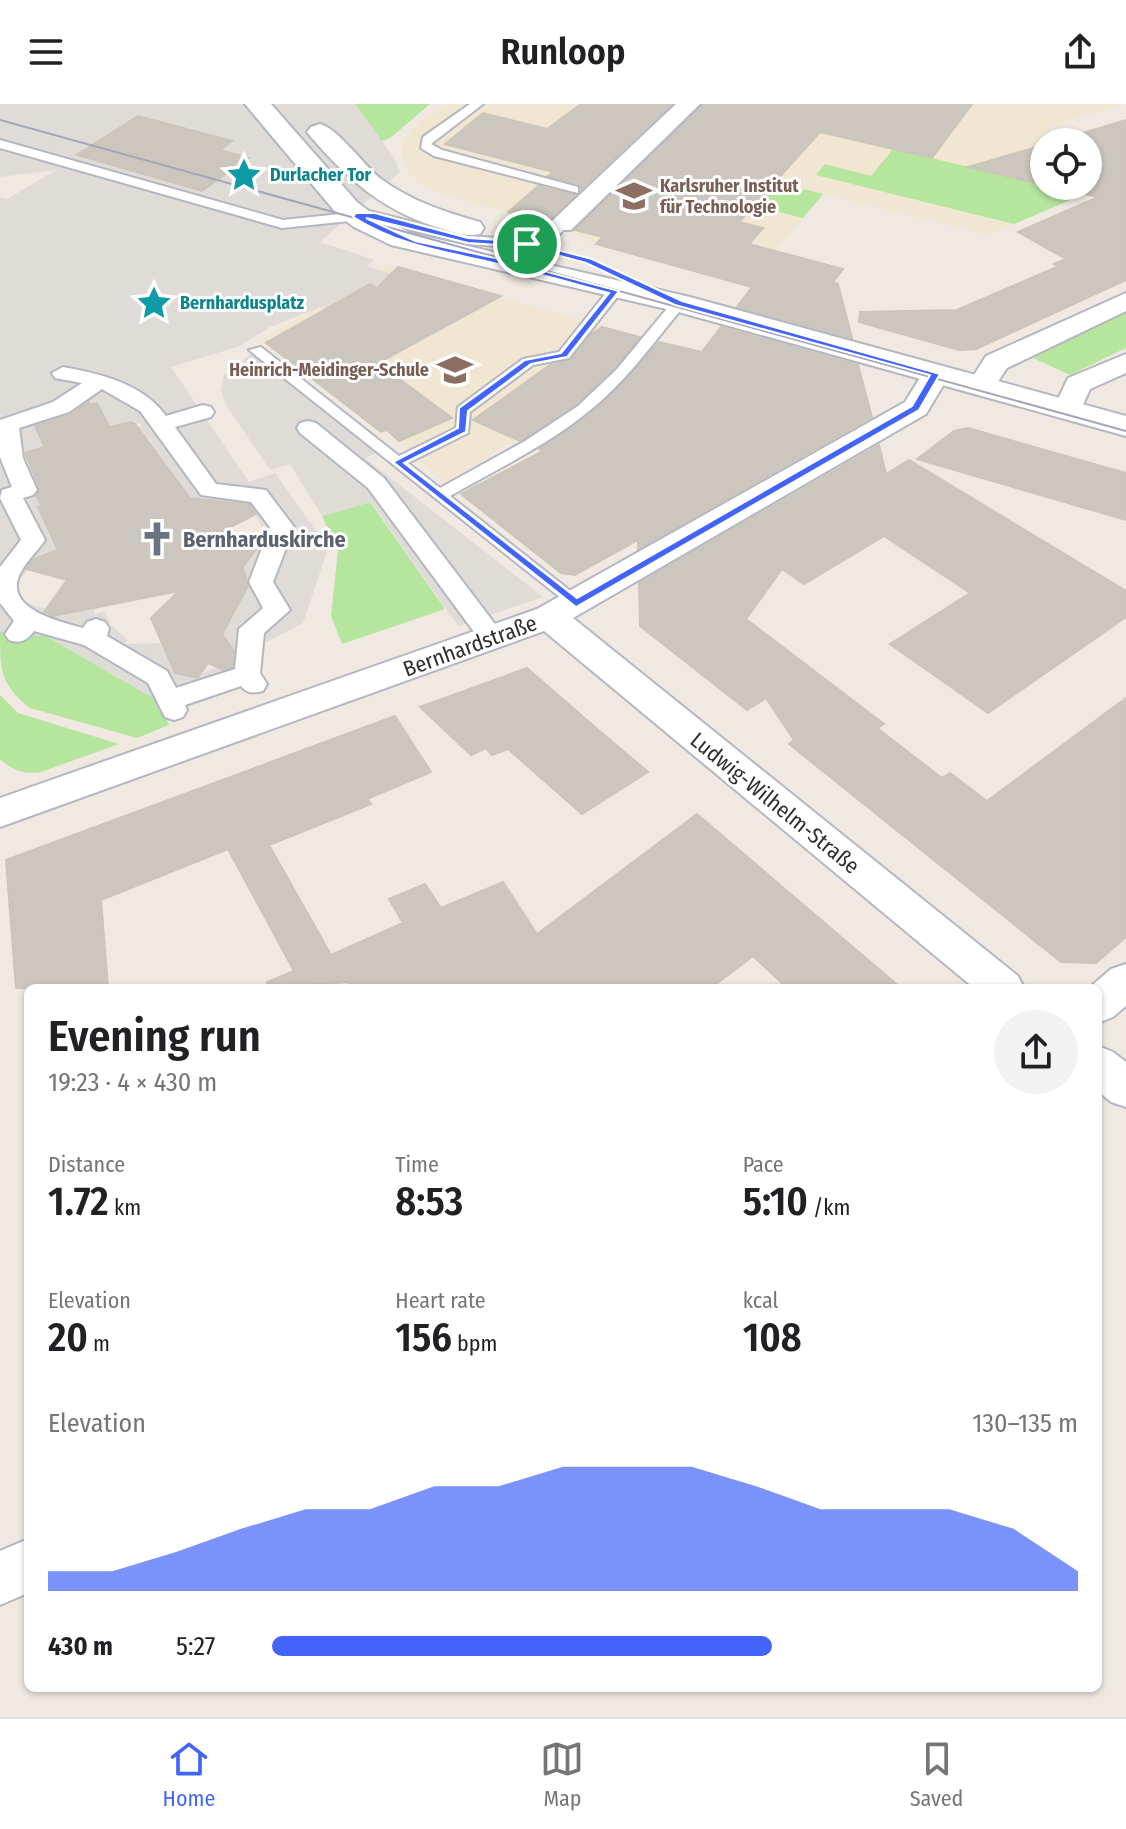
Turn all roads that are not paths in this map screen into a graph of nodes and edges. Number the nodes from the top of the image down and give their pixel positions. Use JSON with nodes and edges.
{"nodes":[{"id":1,"x":258,"y":104,"type":"edge"},
{"id":2,"x":477,"y":104,"type":"edge"},
{"id":3,"x":689,"y":104,"type":"edge"},
{"id":4,"x":303,"y":114,"type":"dead end"},
{"id":5,"x":0,"y":144,"type":"edge"},
{"id":6,"x":584,"y":193,"type":"junction"},
{"id":7,"x":356,"y":216,"type":"junction"},
{"id":8,"x":562,"y":225,"type":"joint"},
{"id":9,"x":534,"y":246,"type":"junction"},
{"id":10,"x":615,"y":291,"type":"junction"},
{"id":11,"x":1126,"y":301,"type":"edge"},
{"id":12,"x":679,"y":303,"type":"junction"},
{"id":13,"x":256,"y":350,"type":"dead end"},
{"id":14,"x":1126,"y":362,"type":"edge"},
{"id":15,"x":63,"y":373,"type":"dead end"},
{"id":16,"x":936,"y":374,"type":"junction"},
{"id":17,"x":101,"y":380,"type":"junction"},
{"id":18,"x":981,"y":386,"type":"junction"},
{"id":19,"x":1068,"y":410,"type":"junction"},
{"id":20,"x":203,"y":412,"type":"dead end"},
{"id":21,"x":1126,"y":426,"type":"edge"},
{"id":22,"x":159,"y":428,"type":"junction"},
{"id":23,"x":308,"y":428,"type":"dead end"},
{"id":24,"x":398,"y":462,"type":"junction"},
{"id":25,"x":246,"y":478,"type":"dead end"},
{"id":26,"x":200,"y":488,"type":"junction"},
{"id":27,"x":439,"y":495,"type":"junction"},
{"id":28,"x":563,"y":610,"type":"junction"},
{"id":29,"x":492,"y":638,"type":"junction"},
{"id":30,"x":0,"y":813,"type":"edge"},
{"id":31,"x":1126,"y":981,"type":"edge"},
{"id":32,"x":998,"y":984,"type":"edge"},
{"id":33,"x":1102,"y":1002,"type":"edge"},
{"id":34,"x":1102,"y":1068,"type":"edge"},
{"id":35,"x":1126,"y":1088,"type":"edge"},
{"id":36,"x":24,"y":1568,"type":"edge"},
{"id":37,"x":0,"y":1578,"type":"edge"}],
"edges":[{"from":1,"to":7,"type":"main road"},
{"from":2,"to":6,"type":"lane"},
{"from":3,"to":6,"type":"street"},
{"from":4,"to":9,"type":"main road"},
{"from":5,"to":7,"type":"lane"},
{"from":6,"to":8,"type":"street"},
{"from":7,"to":9,"type":"lane"},
{"from":7,"to":10,"type":"main road"},
{"from":8,"to":9,"type":"lane"},
{"from":9,"to":12,"type":"main road"},
{"from":10,"to":12,"type":"main road"},
{"from":10,"to":24,"type":"lane"},
{"from":11,"to":18,"type":"street"},
{"from":12,"to":16,"type":"main road"},
{"from":12,"to":27,"type":"lane"},
{"from":13,"to":24,"type":"lane","name":"Ludwig-Wilhelm-Straße"},
{"from":14,"to":19,"type":"street"},
{"from":15,"to":17,"type":"street"},
{"from":16,"to":18,"type":"main road"},
{"from":16,"to":28,"type":"street","name":"Bernhardstraße"},
{"from":17,"to":22,"type":"street"},
{"from":17,"to":26,"type":"street"},
{"from":18,"to":19,"type":"main road"},
{"from":19,"to":21,"type":"main road"},
{"from":20,"to":22,"type":"street"},
{"from":22,"to":26,"type":"street"},
{"from":23,"to":29,"type":"street"},
{"from":24,"to":27,"type":"lane","name":"Ludwig-Wilhelm-Straße"},
{"from":25,"to":26,"type":"street"},
{"from":27,"to":28,"type":"lane","name":"Ludwig-Wilhelm-Straße"},
{"from":28,"to":29,"type":"street","name":"Bernhardstraße"},
{"from":28,"to":32,"type":"street","name":"Ludwig-Wilhelm-Straße"},
{"from":29,"to":30,"type":"street","name":"Bernhardstraße"},
{"from":31,"to":33,"type":"street"},
{"from":34,"to":35,"type":"street"},
{"from":36,"to":37,"type":"street"}]}
